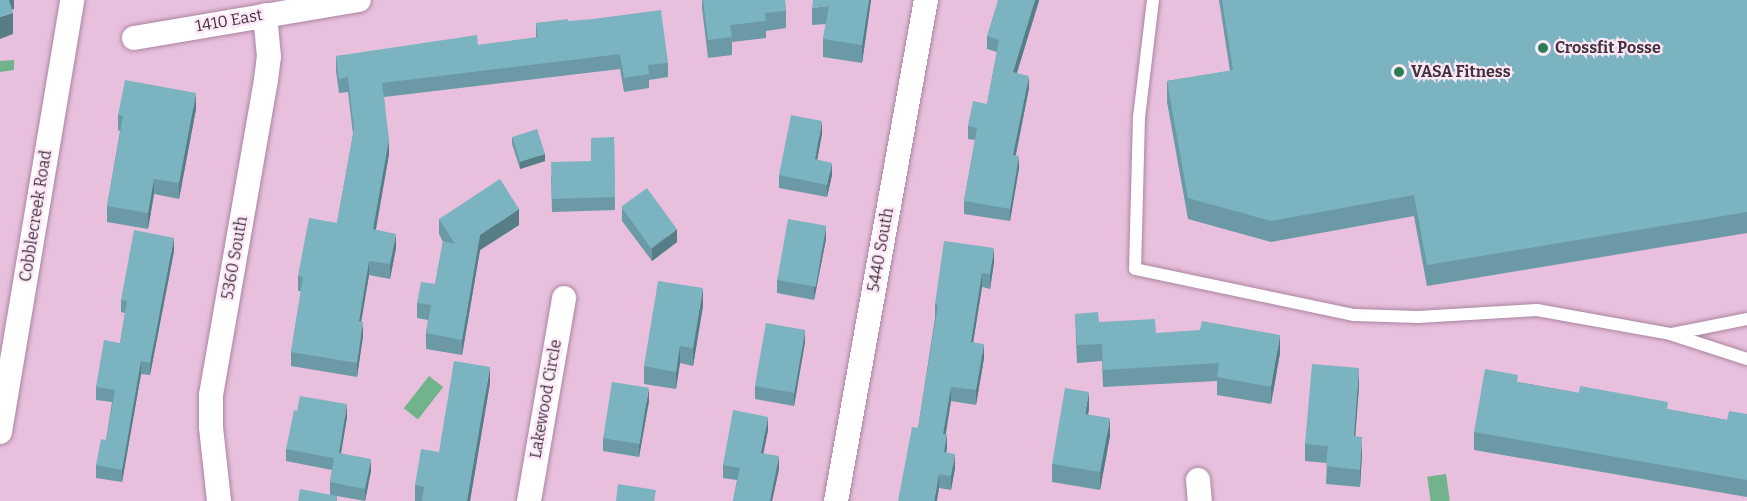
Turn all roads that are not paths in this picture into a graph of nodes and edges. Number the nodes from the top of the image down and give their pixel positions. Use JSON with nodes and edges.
{"nodes":[{"id":1,"x":72,"y":0,"type":"edge"},
{"id":2,"x":359,"y":0,"type":"edge"},
{"id":3,"x":926,"y":0,"type":"edge"},
{"id":4,"x":1153,"y":0,"type":"edge"},
{"id":5,"x":265,"y":15,"type":"junction"},
{"id":6,"x":134,"y":38,"type":"dead end"},
{"id":7,"x":564,"y":298,"type":"dead end"},
{"id":8,"x":1747,"y":319,"type":"edge"},
{"id":9,"x":1670,"y":334,"type":"junction"},
{"id":10,"x":1747,"y":359,"type":"edge"},
{"id":11,"x":0,"y":432,"type":"edge"},
{"id":12,"x":219,"y":501,"type":"edge"},
{"id":13,"x":529,"y":501,"type":"edge"},
{"id":14,"x":836,"y":501,"type":"edge"}],
"edges":[{"from":1,"to":11,"type":"street","name":"Cobblecreek Road"},
{"from":2,"to":5,"type":"street","name":"1410 East"},
{"from":3,"to":14,"type":"street","name":"5440 South"},
{"from":4,"to":9,"type":"lane"},
{"from":5,"to":6,"type":"street","name":"1410 East"},
{"from":5,"to":12,"type":"street","name":"5360 South"},
{"from":7,"to":13,"type":"street","name":"Lakewood Circle"},
{"from":8,"to":9,"type":"lane"},
{"from":9,"to":10,"type":"lane"}]}
